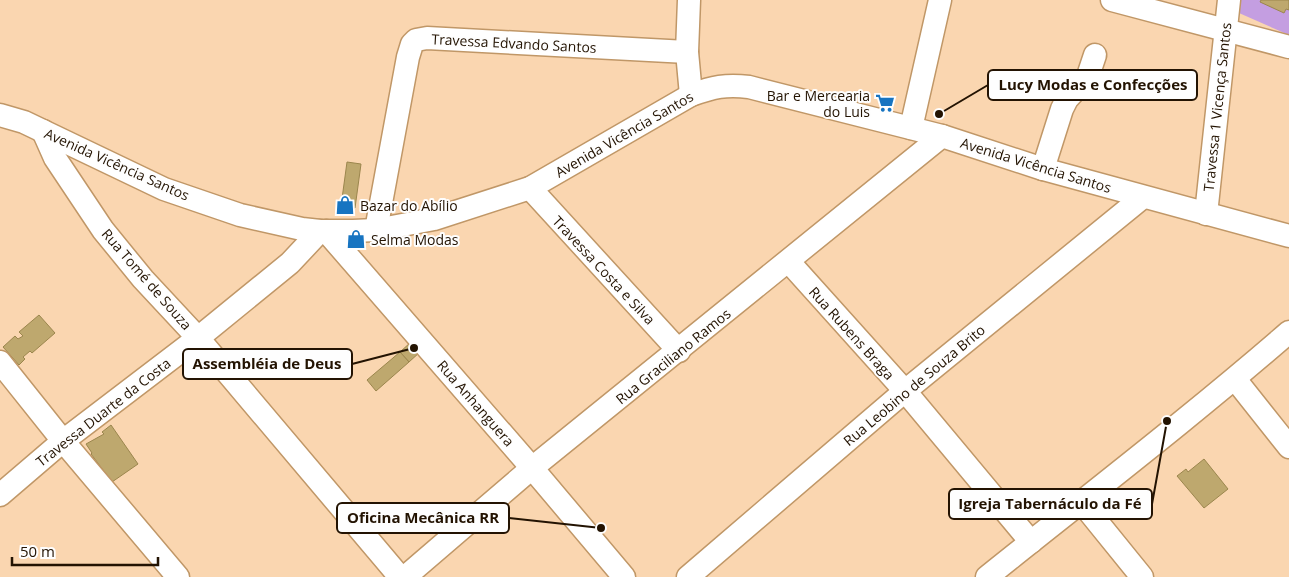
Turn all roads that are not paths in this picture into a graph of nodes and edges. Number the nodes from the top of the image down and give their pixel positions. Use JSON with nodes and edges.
{"nodes":[{"id":1,"x":689,"y":0,"type":"edge"},
{"id":2,"x":940,"y":0,"type":"edge"},
{"id":3,"x":1112,"y":0,"type":"edge"},
{"id":4,"x":1229,"y":0,"type":"edge"},
{"id":5,"x":1226,"y":30,"type":"junction"},
{"id":6,"x":1289,"y":47,"type":"edge"},
{"id":7,"x":687,"y":52,"type":"junction"},
{"id":8,"x":1095,"y":55,"type":"dead end"},
{"id":9,"x":691,"y":94,"type":"junction"},
{"id":10,"x":0,"y":115,"type":"edge"},
{"id":11,"x":911,"y":128,"type":"junction"},
{"id":12,"x":43,"y":131,"type":"junction"},
{"id":13,"x":942,"y":136,"type":"junction"},
{"id":14,"x":1044,"y":169,"type":"junction"},
{"id":15,"x":530,"y":188,"type":"junction"},
{"id":16,"x":1143,"y":197,"type":"junction"},
{"id":17,"x":1206,"y":214,"type":"junction"},
{"id":18,"x":376,"y":230,"type":"junction"},
{"id":19,"x":323,"y":231,"type":"junction"},
{"id":20,"x":1289,"y":236,"type":"edge"},
{"id":21,"x":789,"y":262,"type":"junction"},
{"id":22,"x":1289,"y":332,"type":"edge"},
{"id":23,"x":198,"y":338,"type":"junction"},
{"id":24,"x":679,"y":351,"type":"junction"},
{"id":25,"x":0,"y":362,"type":"edge"},
{"id":26,"x":1235,"y":379,"type":"junction"},
{"id":27,"x":905,"y":392,"type":"junction"},
{"id":28,"x":63,"y":441,"type":"junction"},
{"id":29,"x":1289,"y":447,"type":"edge"},
{"id":30,"x":532,"y":468,"type":"junction"},
{"id":31,"x":0,"y":495,"type":"edge"},
{"id":32,"x":1082,"y":503,"type":"junction"},
{"id":33,"x":1031,"y":542,"type":"junction"},
{"id":34,"x":178,"y":577,"type":"edge"},
{"id":35,"x":400,"y":577,"type":"edge"},
{"id":36,"x":405,"y":577,"type":"edge"},
{"id":37,"x":624,"y":577,"type":"edge"},
{"id":38,"x":688,"y":577,"type":"edge"},
{"id":39,"x":987,"y":577,"type":"edge"},
{"id":40,"x":1142,"y":577,"type":"edge"}],
"edges":[{"from":1,"to":7,"type":"street"},
{"from":2,"to":11,"type":"street"},
{"from":3,"to":5,"type":"street"},
{"from":4,"to":5,"type":"street","name":"Travessa 1 Vicença Santos"},
{"from":5,"to":6,"type":"street"},
{"from":5,"to":17,"type":"street","name":"Travessa 1 Vicença Santos"},
{"from":7,"to":9,"type":"street"},
{"from":7,"to":18,"type":"street","name":"Travessa Edvando Santos"},
{"from":8,"to":14,"type":"street"},
{"from":9,"to":11,"type":"street","name":"Avenida Vicência Santos"},
{"from":9,"to":15,"type":"street","name":"Avenida Vicência Santos"},
{"from":10,"to":12,"type":"street","name":"Avenida Vicência Santos"},
{"from":11,"to":13,"type":"street","name":"Avenida Vicência Santos"},
{"from":12,"to":19,"type":"street","name":"Avenida Vicência Santos"},
{"from":12,"to":23,"type":"street","name":"Rua Tomé de Souza"},
{"from":13,"to":14,"type":"street","name":"Avenida Vicência Santos"},
{"from":13,"to":21,"type":"street","name":"Rua Graciliano Ramos"},
{"from":14,"to":16,"type":"street","name":"Avenida Vicência Santos"},
{"from":15,"to":18,"type":"street","name":"Avenida Vicência Santos"},
{"from":15,"to":24,"type":"street","name":"Travessa Costa e Silva"},
{"from":16,"to":17,"type":"street","name":"Avenida Vicência Santos"},
{"from":16,"to":27,"type":"street","name":"Rua Leobino de Souza Brito"},
{"from":17,"to":20,"type":"street","name":"Avenida Vicência Santos"},
{"from":18,"to":19,"type":"street","name":"Avenida Vicência Santos"},
{"from":19,"to":23,"type":"street","name":"Travessa Duarte da Costa"},
{"from":19,"to":30,"type":"street","name":"Rua Anhanguera"},
{"from":21,"to":24,"type":"street","name":"Rua Graciliano Ramos"},
{"from":21,"to":27,"type":"street","name":"Rua Rubens Braga"},
{"from":22,"to":26,"type":"street"},
{"from":23,"to":28,"type":"street","name":"Travessa Duarte da Costa"},
{"from":23,"to":35,"type":"street","name":"Rua Tomé de Souza"},
{"from":24,"to":30,"type":"street","name":"Rua Graciliano Ramos"},
{"from":25,"to":28,"type":"street"},
{"from":26,"to":29,"type":"street"},
{"from":26,"to":32,"type":"street"},
{"from":27,"to":33,"type":"street","name":"Rua Rubens Braga"},
{"from":27,"to":38,"type":"street","name":"Rua Leobino de Souza Brito"},
{"from":28,"to":31,"type":"street","name":"Travessa Duarte da Costa"},
{"from":28,"to":34,"type":"street"},
{"from":30,"to":36,"type":"street","name":"Rua Graciliano Ramos"},
{"from":30,"to":37,"type":"street","name":"Rua Anhanguera"},
{"from":32,"to":33,"type":"street"},
{"from":32,"to":40,"type":"street"},
{"from":33,"to":39,"type":"street"}]}
